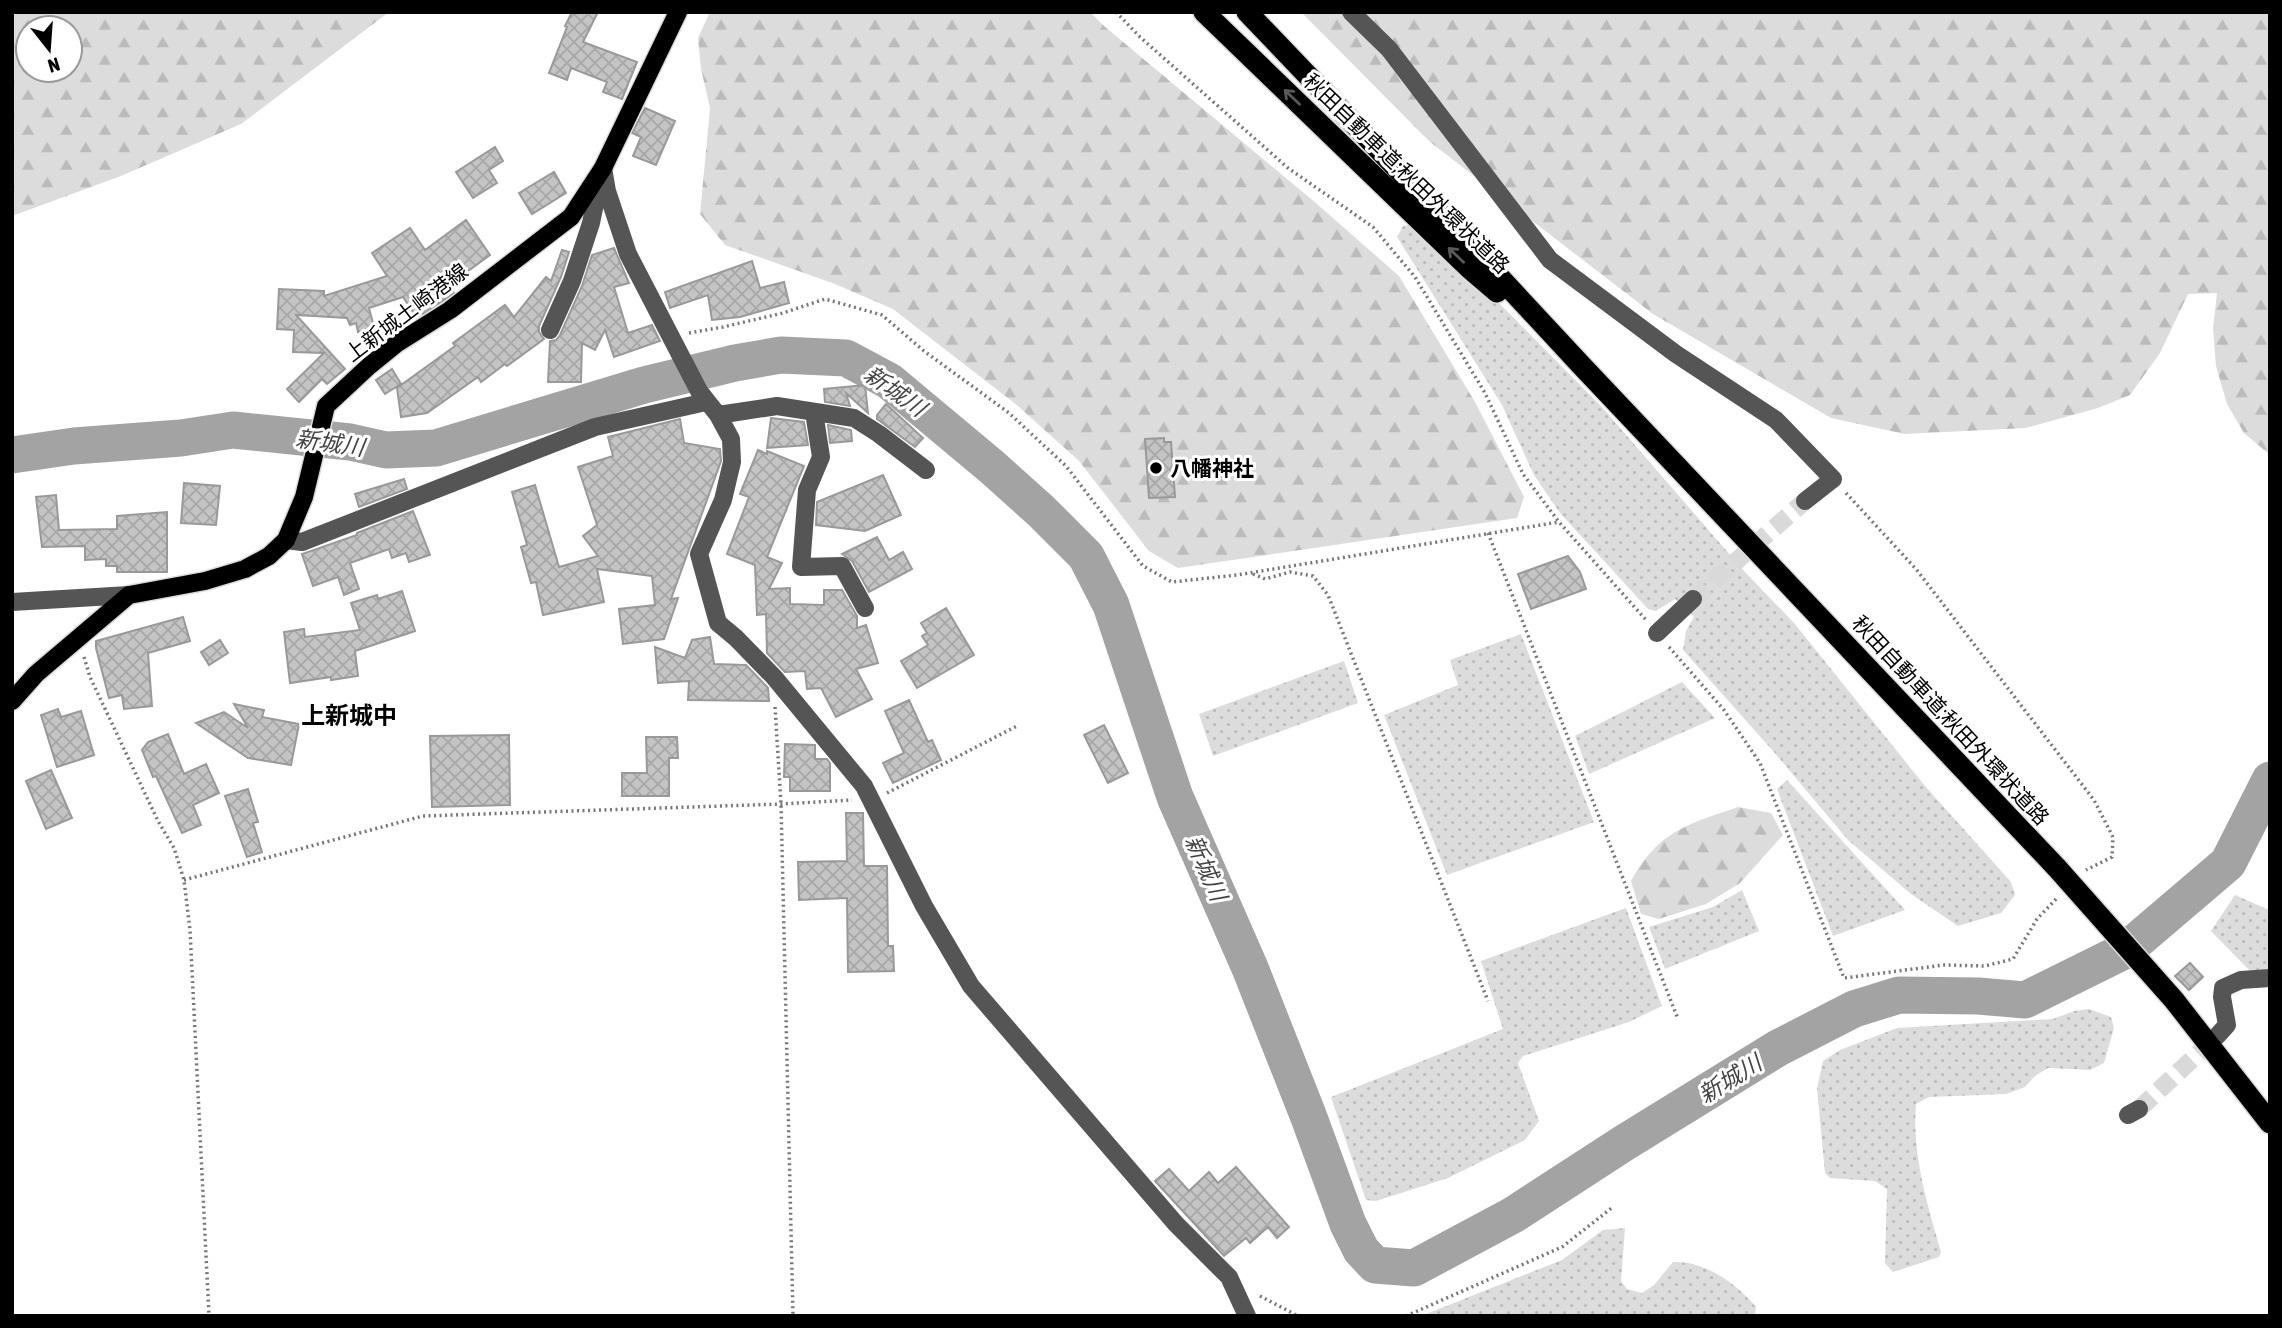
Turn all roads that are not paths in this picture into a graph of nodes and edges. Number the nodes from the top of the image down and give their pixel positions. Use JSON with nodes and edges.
{"nodes":[{"id":1,"x":678,"y":12,"type":"edge"},
{"id":2,"x":1204,"y":12,"type":"edge"},
{"id":3,"x":1247,"y":12,"type":"edge"},
{"id":4,"x":1351,"y":12,"type":"edge"},
{"id":5,"x":603,"y":168,"type":"junction"},
{"id":6,"x":550,"y":330,"type":"dead end"},
{"id":7,"x":1581,"y":365,"type":"junction"},
{"id":8,"x":707,"y":402,"type":"junction"},
{"id":9,"x":814,"y":412,"type":"junction"},
{"id":10,"x":926,"y":470,"type":"dead end"},
{"id":11,"x":1805,"y":500,"type":"tunnel mouth"},
{"id":12,"x":286,"y":540,"type":"junction"},
{"id":13,"x":130,"y":595,"type":"junction"},
{"id":14,"x":1693,"y":599,"type":"tunnel mouth"},
{"id":15,"x":12,"y":602,"type":"edge"},
{"id":16,"x":865,"y":608,"type":"dead end"},
{"id":17,"x":1657,"y":633,"type":"road end"},
{"id":18,"x":12,"y":701,"type":"edge"},
{"id":19,"x":2270,"y":978,"type":"edge"},
{"id":20,"x":2217,"y":1036,"type":"tunnel mouth"},
{"id":21,"x":2270,"y":1123,"type":"edge"},
{"id":22,"x":1247,"y":1316,"type":"edge"}],
"edges":[{"from":1,"to":5,"type":"main road","name":"上新城土崎港線"},
{"from":7,"to":2,"type":"highway","name":"秋田自動車道;秋田外環状道路","one_way":true},
{"from":3,"to":7,"type":"highway","name":"秋田自動車道;秋田外環状道路"},
{"from":4,"to":11,"type":"street"},
{"from":5,"to":6,"type":"street"},
{"from":5,"to":8,"type":"street"},
{"from":5,"to":12,"type":"main road","name":"上新城土崎港線"},
{"from":7,"to":21,"type":"highway","name":"秋田自動車道;秋田外環状道路","bridge":true},
{"from":8,"to":9,"type":"street"},
{"from":8,"to":12,"type":"street"},
{"from":8,"to":22,"type":"street"},
{"from":9,"to":10,"type":"street"},
{"from":9,"to":16,"type":"street"},
{"from":12,"to":13,"type":"main road","name":"上新城土崎港線"},
{"from":13,"to":15,"type":"street"},
{"from":13,"to":18,"type":"main road","name":"上新城土崎港線"},
{"from":14,"to":17,"type":"street"},
{"from":19,"to":20,"type":"street"}]}
